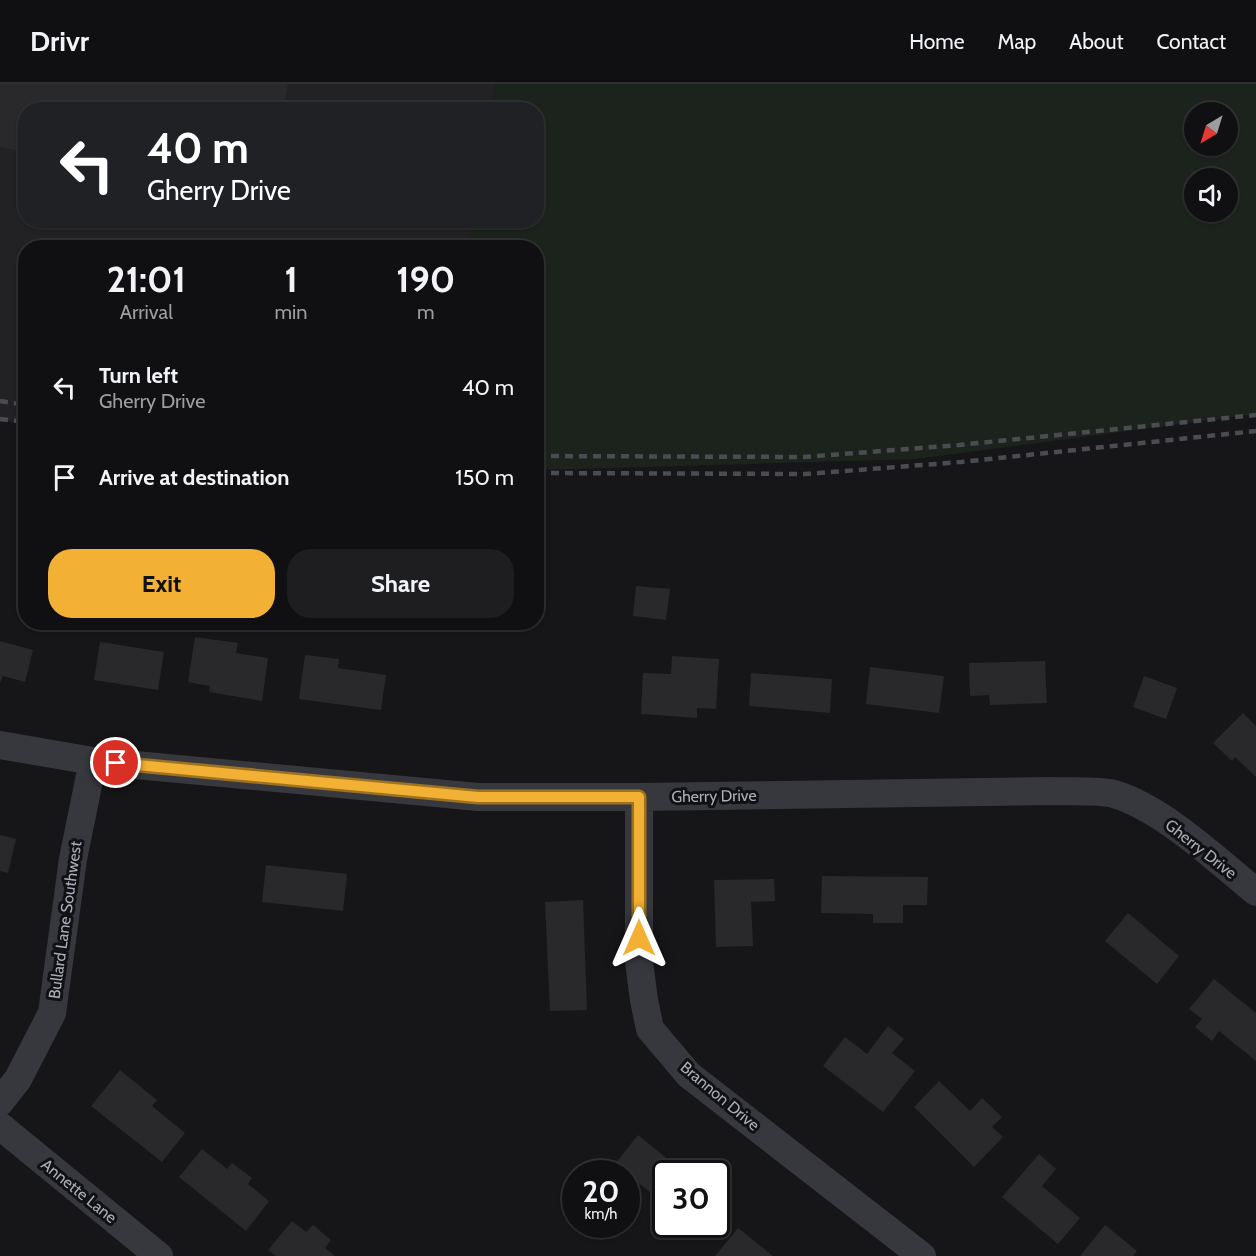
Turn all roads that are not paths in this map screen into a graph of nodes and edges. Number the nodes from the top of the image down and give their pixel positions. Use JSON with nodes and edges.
{"nodes":[{"id":1,"x":0,"y":745,"type":"edge"},
{"id":2,"x":93,"y":761,"type":"junction"},
{"id":3,"x":639,"y":797,"type":"junction"},
{"id":4,"x":1256,"y":892,"type":"edge"},
{"id":5,"x":0,"y":1102,"type":"edge"},
{"id":6,"x":0,"y":1126,"type":"edge"},
{"id":7,"x":159,"y":1256,"type":"edge"},
{"id":8,"x":922,"y":1256,"type":"edge"}],
"edges":[{"from":1,"to":2,"type":"street","name":"Gherry Drive"},
{"from":2,"to":3,"type":"street","name":"Gherry Drive"},
{"from":2,"to":5,"type":"street","name":"Bullard Lane Southwest"},
{"from":3,"to":4,"type":"street","name":"Gherry Drive"},
{"from":3,"to":8,"type":"street","name":"Brannon Drive"},
{"from":6,"to":7,"type":"street","name":"Annette Lane"}]}
